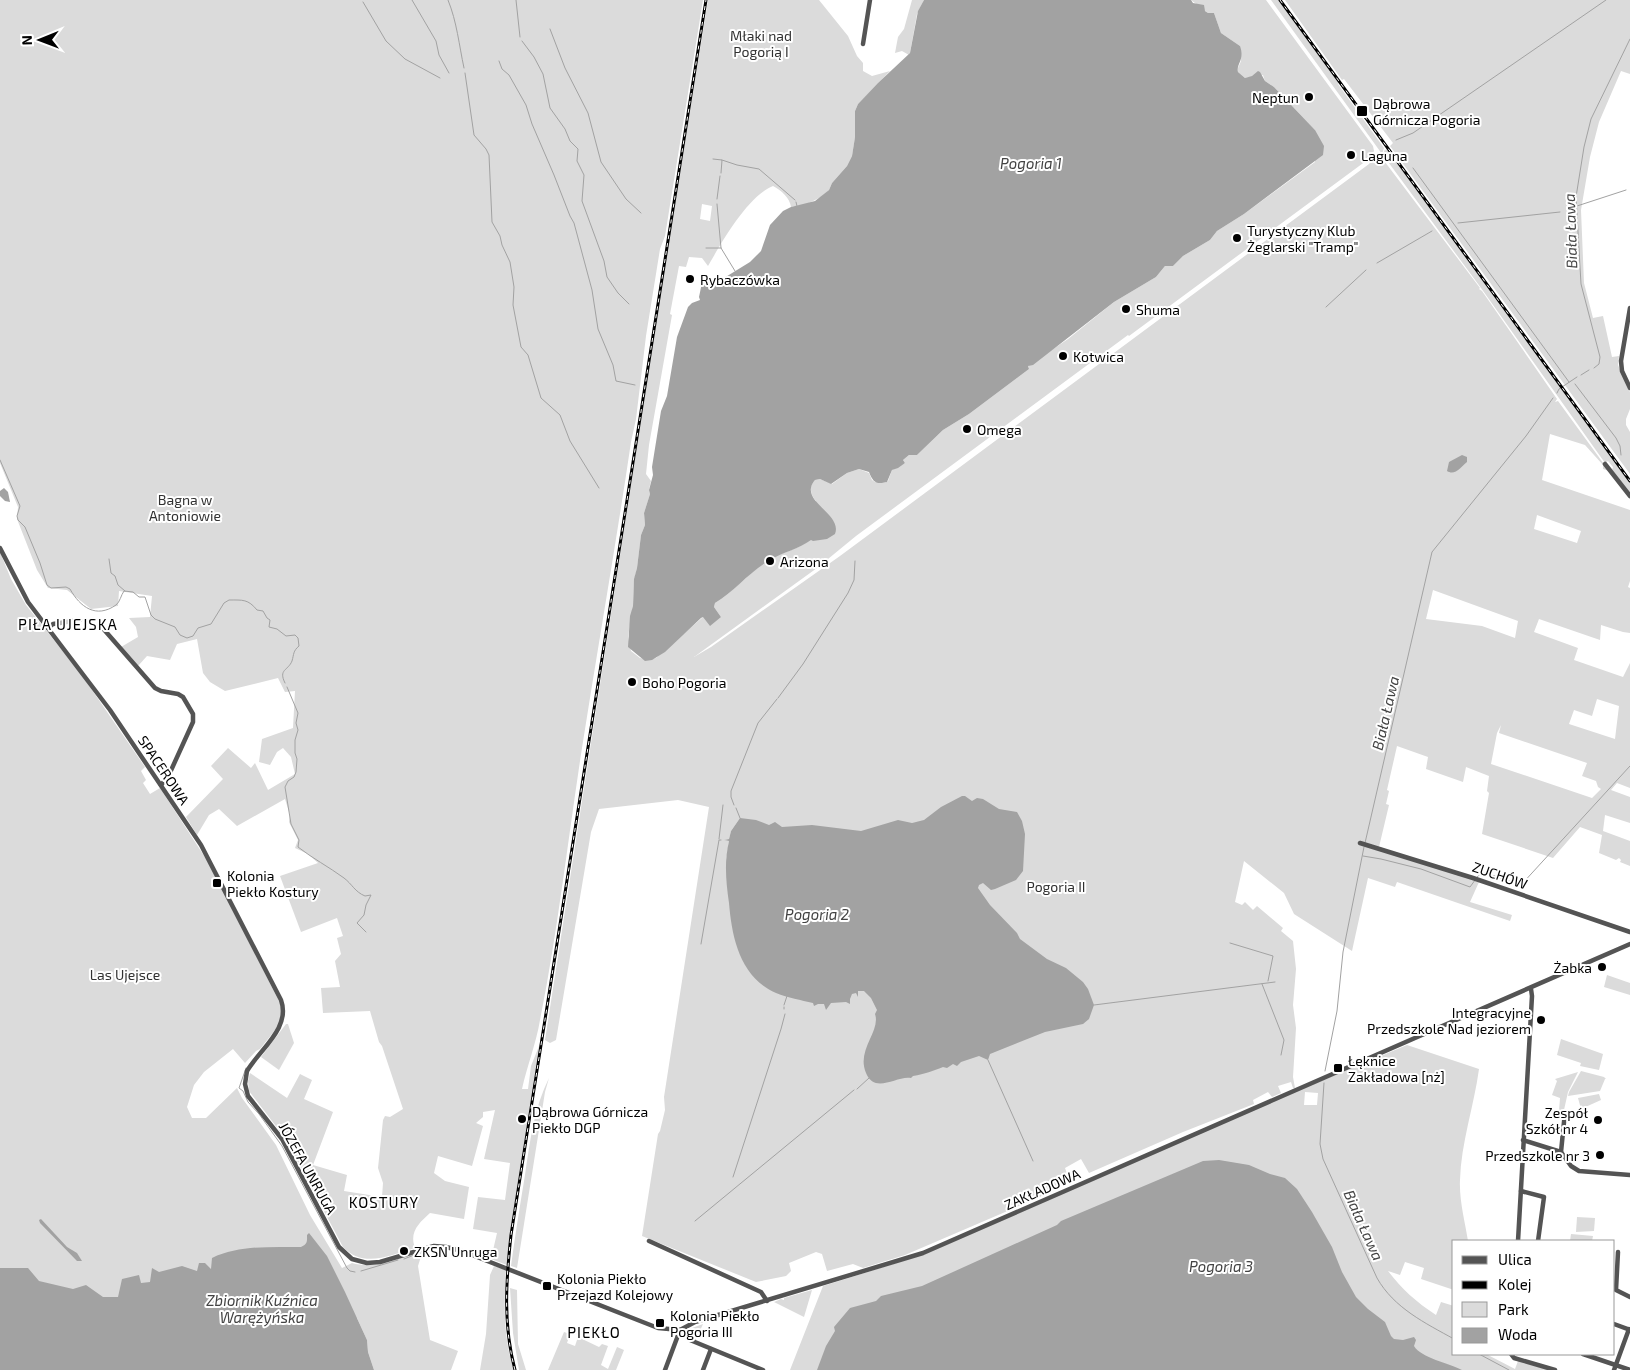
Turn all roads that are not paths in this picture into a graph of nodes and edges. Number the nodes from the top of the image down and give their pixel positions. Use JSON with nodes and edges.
{"nodes":[{"id":1,"x":870,"y":0,"type":"edge"},
{"id":2,"x":863,"y":44,"type":"dead end"},
{"id":3,"x":1630,"y":308,"type":"edge"},
{"id":4,"x":1630,"y":388,"type":"edge"},
{"id":5,"x":1605,"y":464,"type":"dead end"},
{"id":6,"x":1630,"y":496,"type":"edge"},
{"id":7,"x":0,"y":548,"type":"edge"},
{"id":8,"x":80,"y":620,"type":"dead end"},
{"id":9,"x":100,"y":626,"type":"dead end"},
{"id":10,"x":48,"y":628,"type":"junction"},
{"id":11,"x":161,"y":785,"type":"junction"},
{"id":12,"x":1360,"y":844,"type":"dead end"},
{"id":13,"x":1630,"y":932,"type":"edge"},
{"id":14,"x":1630,"y":944,"type":"edge"},
{"id":15,"x":1531,"y":988,"type":"junction"},
{"id":16,"x":283,"y":1019,"type":"joint"},
{"id":17,"x":1564,"y":1112,"type":"dead end"},
{"id":18,"x":1524,"y":1140,"type":"junction"},
{"id":19,"x":1561,"y":1152,"type":"junction"},
{"id":20,"x":1630,"y":1174,"type":"edge"},
{"id":21,"x":1521,"y":1191,"type":"junction"},
{"id":22,"x":1518,"y":1240,"type":"edge"},
{"id":23,"x":1538,"y":1240,"type":"edge"},
{"id":24,"x":649,"y":1241,"type":"dead end"},
{"id":25,"x":1618,"y":1252,"type":"dead end"},
{"id":26,"x":1615,"y":1269,"type":"edge"},
{"id":27,"x":1630,"y":1297,"type":"edge"},
{"id":28,"x":767,"y":1301,"type":"junction"},
{"id":29,"x":1615,"y":1324,"type":"edge"},
{"id":30,"x":680,"y":1330,"type":"junction"},
{"id":31,"x":1630,"y":1330,"type":"edge"},
{"id":32,"x":711,"y":1349,"type":"junction"},
{"id":33,"x":1585,"y":1355,"type":"edge"},
{"id":34,"x":1513,"y":1356,"type":"edge"},
{"id":35,"x":1615,"y":1368,"type":"edge"},
{"id":36,"x":665,"y":1370,"type":"edge"},
{"id":37,"x":702,"y":1370,"type":"edge"},
{"id":38,"x":763,"y":1370,"type":"edge"},
{"id":39,"x":1555,"y":1370,"type":"edge"},
{"id":40,"x":1630,"y":1370,"type":"edge"}],
"edges":[{"from":1,"to":2,"type":"street"},
{"from":3,"to":4,"type":"street"},
{"from":5,"to":6,"type":"street"},
{"from":7,"to":10,"type":"street","name":"SPACEROWA"},
{"from":8,"to":10,"type":"street"},
{"from":9,"to":11,"type":"street"},
{"from":10,"to":11,"type":"street","name":"SPACEROWA"},
{"from":11,"to":16,"type":"street","name":"SPACEROWA"},
{"from":12,"to":13,"type":"street","name":"ZUCHÓW"},
{"from":14,"to":15,"type":"street","name":"ZAKŁADOWA"},
{"from":15,"to":18,"type":"street"},
{"from":15,"to":28,"type":"street","name":"ZAKŁADOWA"},
{"from":16,"to":30,"type":"street","name":"JÓZEFA UNRUGA"},
{"from":17,"to":19,"type":"street"},
{"from":18,"to":19,"type":"street"},
{"from":18,"to":21,"type":"street"},
{"from":19,"to":20,"type":"street"},
{"from":21,"to":22,"type":"street"},
{"from":21,"to":23,"type":"street"},
{"from":24,"to":28,"type":"street"},
{"from":25,"to":26,"type":"street"},
{"from":26,"to":27,"type":"street"},
{"from":28,"to":30,"type":"street","name":"ZAKŁADOWA"},
{"from":29,"to":31,"type":"street"},
{"from":30,"to":32,"type":"street"},
{"from":30,"to":36,"type":"street"},
{"from":31,"to":35,"type":"street"},
{"from":32,"to":37,"type":"street"},
{"from":32,"to":38,"type":"street"},
{"from":33,"to":35,"type":"street"},
{"from":34,"to":39,"type":"street"},
{"from":35,"to":40,"type":"street"}]}
